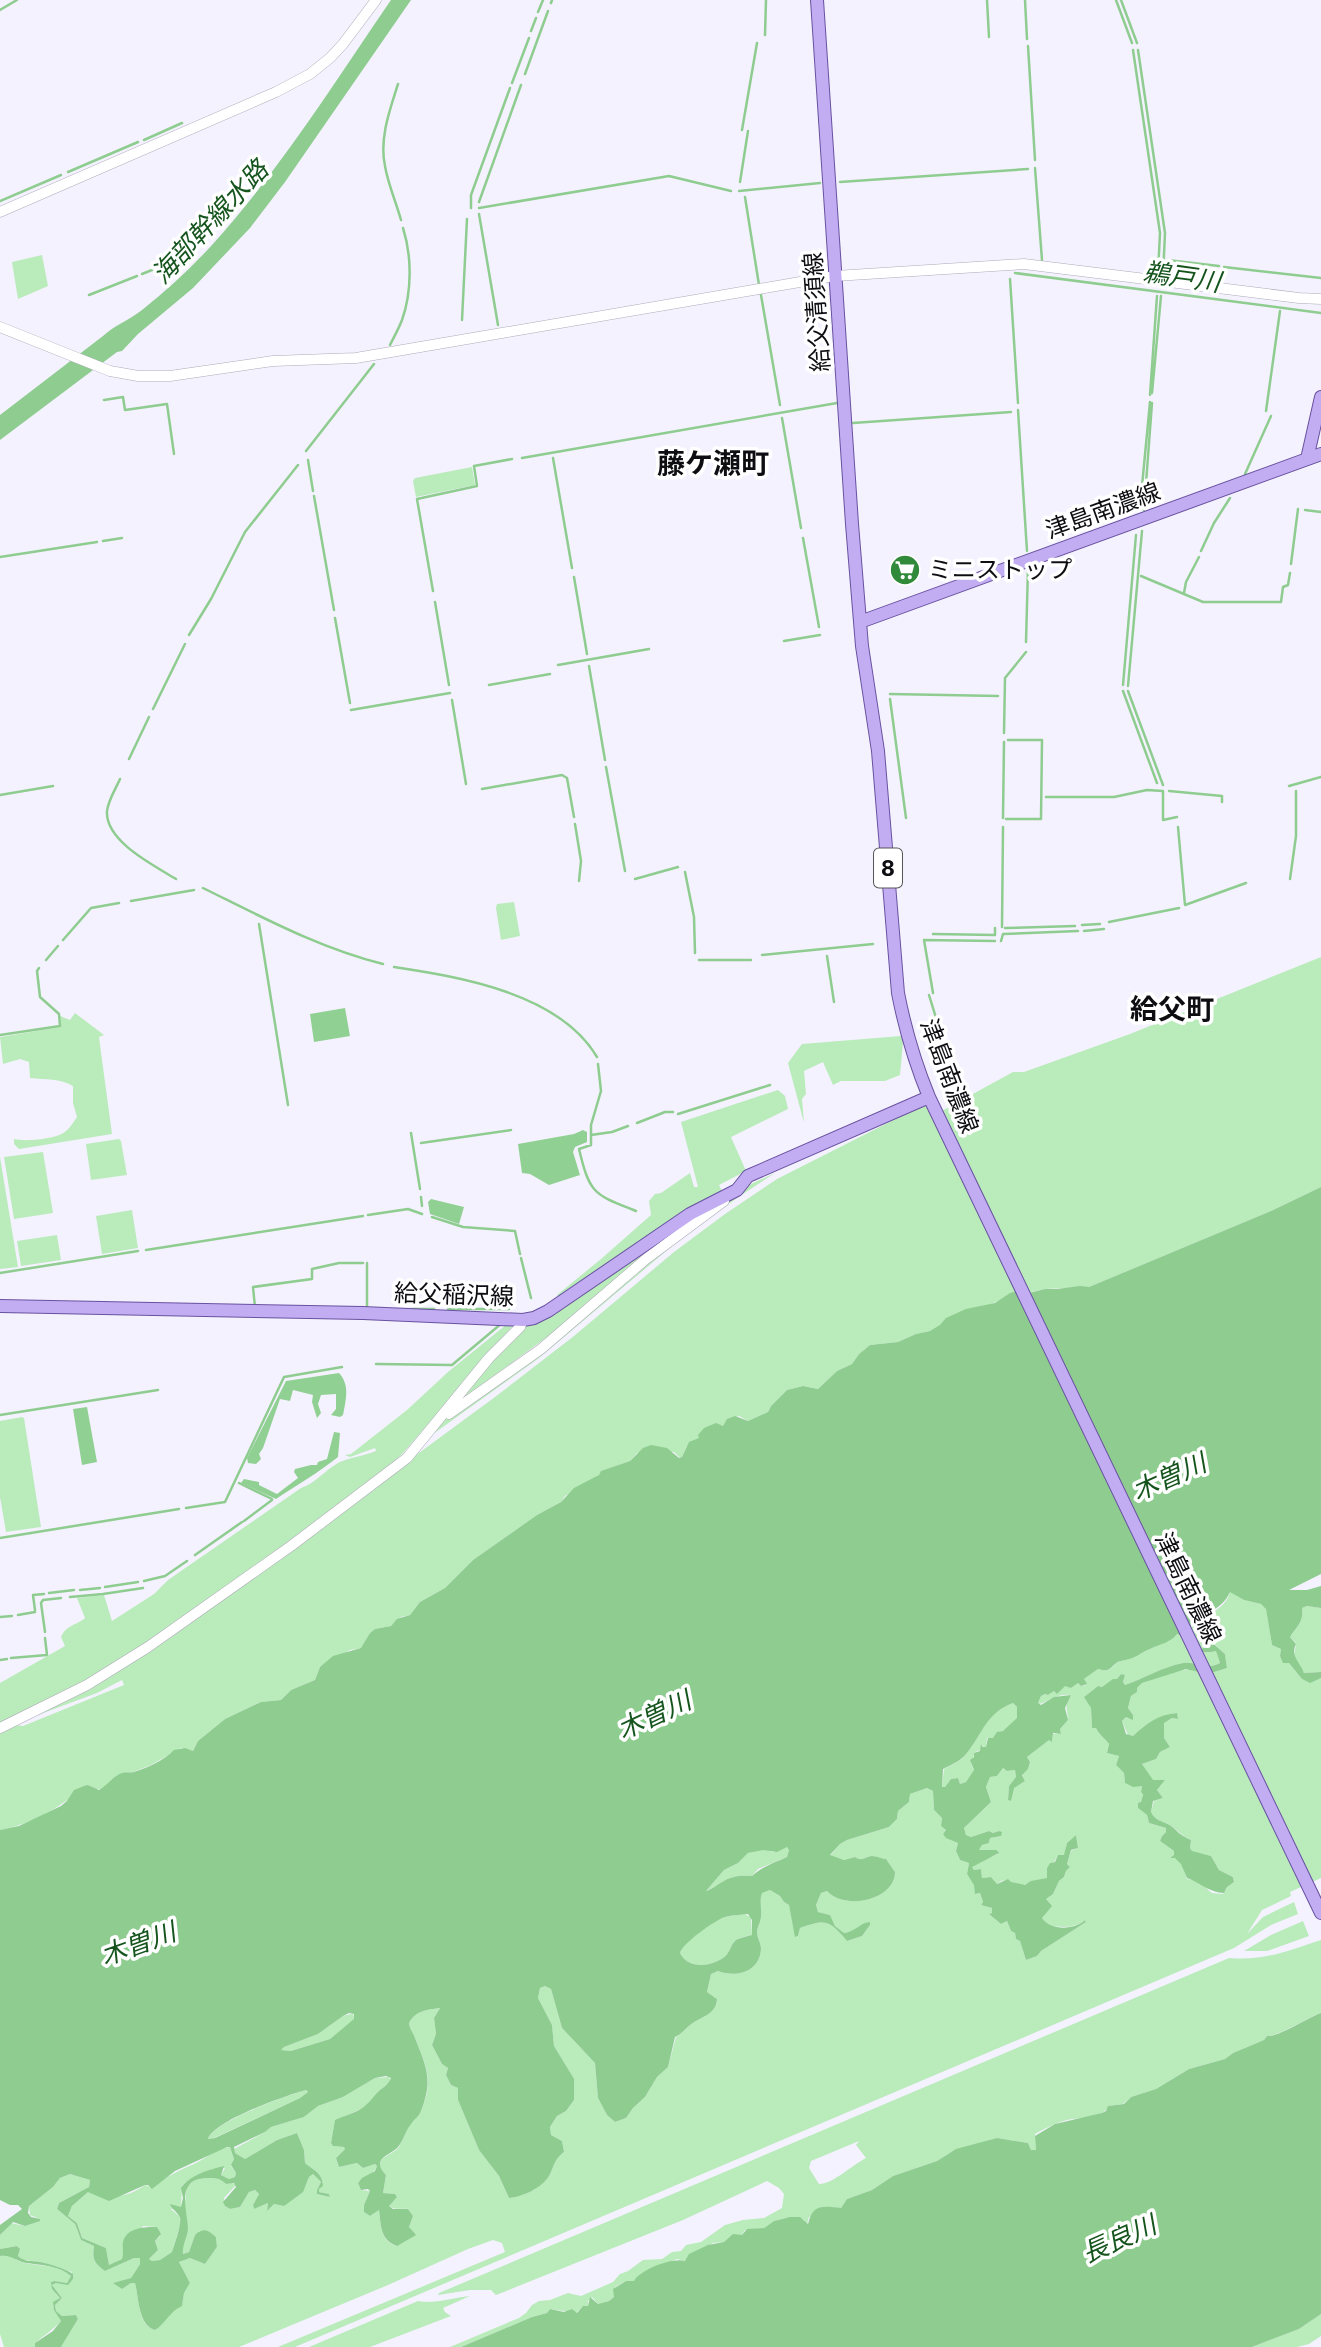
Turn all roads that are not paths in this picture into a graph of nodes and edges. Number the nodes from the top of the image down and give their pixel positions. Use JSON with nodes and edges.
{"nodes":[{"id":1,"x":376,"y":0,"type":"edge"},
{"id":2,"x":817,"y":0,"type":"edge"},
{"id":3,"x":0,"y":212,"type":"edge"},
{"id":4,"x":835,"y":276,"type":"junction"},
{"id":5,"x":1321,"y":299,"type":"edge"},
{"id":6,"x":0,"y":327,"type":"edge"},
{"id":7,"x":1321,"y":397,"type":"edge"},
{"id":8,"x":1321,"y":454,"type":"edge"},
{"id":9,"x":1307,"y":459,"type":"junction"},
{"id":10,"x":860,"y":622,"type":"junction"},
{"id":11,"x":932,"y":1103,"type":"junction"},
{"id":12,"x":737,"y":1190,"type":"junction"},
{"id":13,"x":0,"y":1306,"type":"edge"},
{"id":14,"x":523,"y":1320,"type":"junction"},
{"id":15,"x":440,"y":1420,"type":"junction"},
{"id":16,"x":0,"y":1728,"type":"edge"},
{"id":17,"x":1321,"y":1913,"type":"edge"}],
"edges":[{"from":1,"to":3,"type":"street"},
{"from":2,"to":4,"type":"main road","name":"給父清須線"},
{"from":4,"to":5,"type":"street"},
{"from":4,"to":6,"type":"street"},
{"from":4,"to":10,"type":"main road","name":"給父清須線"},
{"from":7,"to":9,"type":"main road"},
{"from":8,"to":9,"type":"main road","name":"津島南濃線"},
{"from":9,"to":10,"type":"main road","name":"津島南濃線"},
{"from":10,"to":11,"type":"main road","name":"津島南濃線","number":"8"},
{"from":11,"to":12,"type":"main road","name":"給父稲沢線"},
{"from":11,"to":17,"type":"main road","name":"津島南濃線","number":"8"},
{"from":12,"to":14,"type":"main road","name":"給父稲沢線"},
{"from":12,"to":15,"type":"street"},
{"from":13,"to":14,"type":"main road","name":"給父稲沢線"},
{"from":14,"to":15,"type":"street"},
{"from":15,"to":16,"type":"street"}]}
